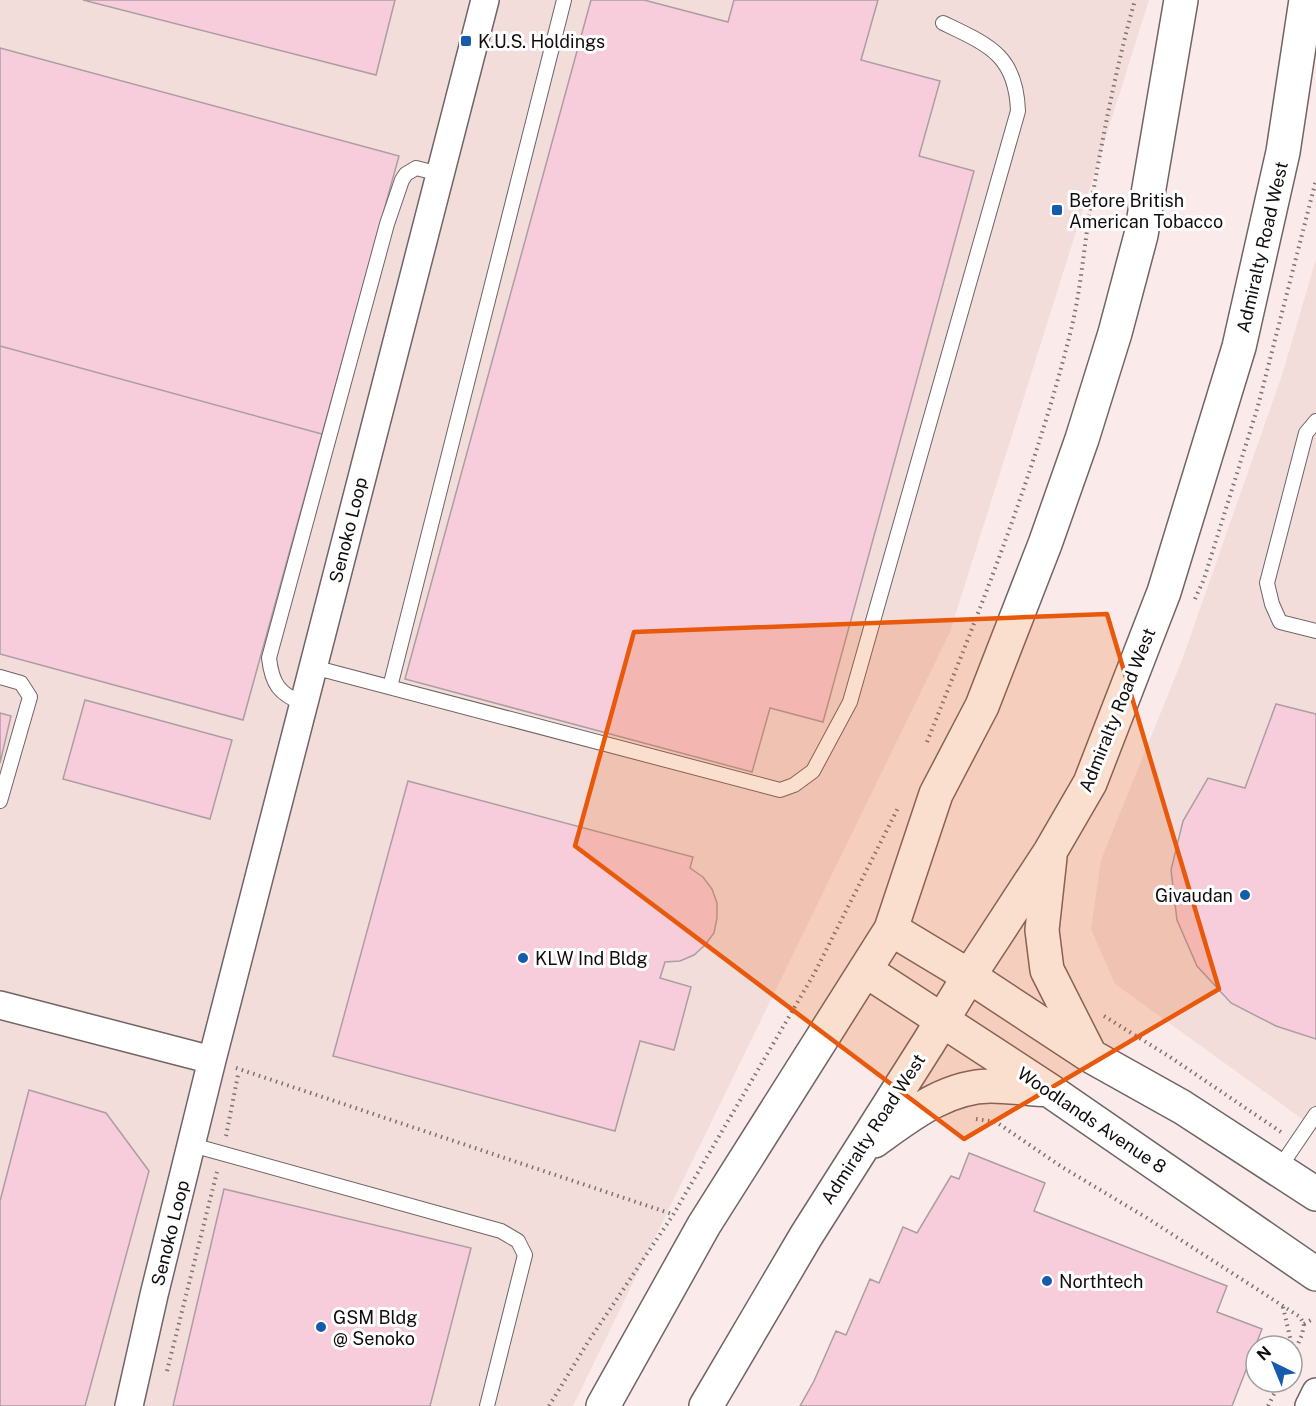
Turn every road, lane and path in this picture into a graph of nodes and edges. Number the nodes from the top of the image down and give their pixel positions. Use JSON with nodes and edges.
{"nodes":[{"id":1,"x":485,"y":0,"type":"edge"},
{"id":2,"x":564,"y":0,"type":"edge"},
{"id":3,"x":1135,"y":0,"type":"edge"},
{"id":4,"x":1181,"y":0,"type":"edge"},
{"id":5,"x":1306,"y":0,"type":"edge"},
{"id":6,"x":943,"y":23,"type":"dead end"},
{"id":7,"x":440,"y":174,"type":"junction"},
{"id":8,"x":1316,"y":180,"type":"edge"},
{"id":9,"x":1316,"y":421,"type":"edge"},
{"id":10,"x":1191,"y":608,"type":"dead end"},
{"id":11,"x":1316,"y":631,"type":"edge"},
{"id":12,"x":313,"y":667,"type":"junction"},
{"id":13,"x":0,"y":677,"type":"edge"},
{"id":14,"x":390,"y":687,"type":"junction"},
{"id":15,"x":304,"y":704,"type":"junction"},
{"id":16,"x":924,"y":749,"type":"dead end"},
{"id":17,"x":0,"y":801,"type":"edge"},
{"id":18,"x":900,"y":804,"type":"dead end"},
{"id":19,"x":1050,"y":852,"type":"junction"},
{"id":20,"x":891,"y":928,"type":"junction"},
{"id":21,"x":865,"y":970,"type":"junction"},
{"id":22,"x":969,"y":976,"type":"junction"},
{"id":23,"x":0,"y":1005,"type":"edge"},
{"id":24,"x":1096,"y":1011,"type":"dead end"},
{"id":25,"x":942,"y":1019,"type":"junction"},
{"id":26,"x":1089,"y":1055,"type":"junction"},
{"id":27,"x":212,"y":1060,"type":"junction"},
{"id":28,"x":240,"y":1069,"type":"junction"},
{"id":29,"x":1049,"y":1090,"type":"junction"},
{"id":30,"x":1316,"y":1114,"type":"edge"},
{"id":31,"x":974,"y":1119,"type":"dead end"},
{"id":32,"x":1297,"y":1143,"type":"junction"},
{"id":33,"x":192,"y":1145,"type":"junction"},
{"id":34,"x":222,"y":1153,"type":"junction"},
{"id":35,"x":857,"y":1155,"type":"junction"},
{"id":36,"x":1278,"y":1170,"type":"junction"},
{"id":37,"x":1316,"y":1194,"type":"edge"},
{"id":38,"x":673,"y":1215,"type":"junction"},
{"id":39,"x":704,"y":1226,"type":"junction"},
{"id":40,"x":1316,"y":1274,"type":"edge"},
{"id":41,"x":1283,"y":1307,"type":"junction"},
{"id":42,"x":1313,"y":1319,"type":"dead end"},
{"id":43,"x":1304,"y":1324,"type":"junction"},
{"id":44,"x":1289,"y":1334,"type":"edge"},
{"id":45,"x":1302,"y":1334,"type":"edge"},
{"id":46,"x":167,"y":1372,"type":"dead end"},
{"id":47,"x":1316,"y":1392,"type":"edge"},
{"id":48,"x":129,"y":1406,"type":"edge"},
{"id":49,"x":487,"y":1406,"type":"edge"},
{"id":50,"x":549,"y":1406,"type":"edge"},
{"id":51,"x":603,"y":1406,"type":"edge"},
{"id":52,"x":706,"y":1406,"type":"edge"},
{"id":53,"x":1309,"y":1406,"type":"edge"}],
"edges":[{"from":1,"to":7,"type":"street","name":"Senoko Loop"},
{"from":2,"to":14,"type":"lane"},
{"from":3,"to":16,"type":"path"},
{"from":4,"to":20,"type":"main road"},
{"from":5,"to":19,"type":"main road","name":"Admiralty Road West"},
{"from":6,"to":14,"type":"lane"},
{"from":7,"to":12,"type":"street","name":"Senoko Loop"},
{"from":7,"to":15,"type":"lane"},
{"from":8,"to":10,"type":"path"},
{"from":9,"to":11,"type":"lane"},
{"from":12,"to":14,"type":"lane"},
{"from":12,"to":15,"type":"street","name":"Senoko Loop"},
{"from":13,"to":17,"type":"lane"},
{"from":15,"to":27,"type":"street","name":"Senoko Loop"},
{"from":18,"to":38,"type":"path"},
{"from":19,"to":22,"type":"main road","name":"Admiralty Road West"},
{"from":19,"to":26,"type":"main road"},
{"from":20,"to":21,"type":"main road"},
{"from":20,"to":22,"type":"main road"},
{"from":21,"to":25,"type":"main road","name":"Woodlands Avenue 8"},
{"from":21,"to":39,"type":"main road"},
{"from":22,"to":25,"type":"main road","name":"Admiralty Road West"},
{"from":22,"to":26,"type":"main road"},
{"from":23,"to":27,"type":"street"},
{"from":24,"to":32,"type":"path"},
{"from":25,"to":29,"type":"main road","name":"Woodlands Avenue 8"},
{"from":25,"to":35,"type":"main road","name":"Admiralty Road West"},
{"from":26,"to":36,"type":"main road"},
{"from":27,"to":28,"type":"path"},
{"from":27,"to":33,"type":"street","name":"Senoko Loop"},
{"from":28,"to":34,"type":"path"},
{"from":28,"to":38,"type":"path"},
{"from":29,"to":35,"type":"main road"},
{"from":29,"to":40,"type":"main road","name":"Woodlands Avenue 8"},
{"from":30,"to":32,"type":"lane"},
{"from":31,"to":41,"type":"path"},
{"from":32,"to":36,"type":"lane"},
{"from":33,"to":34,"type":"lane"},
{"from":33,"to":48,"type":"street","name":"Senoko Loop"},
{"from":34,"to":46,"type":"path"},
{"from":34,"to":49,"type":"lane"},
{"from":35,"to":52,"type":"main road","name":"Admiralty Road West"},
{"from":36,"to":37,"type":"main road"},
{"from":38,"to":39,"type":"path"},
{"from":38,"to":50,"type":"path"},
{"from":39,"to":51,"type":"main road"},
{"from":41,"to":43,"type":"path"},
{"from":41,"to":44,"type":"path"},
{"from":42,"to":43,"type":"path"},
{"from":43,"to":45,"type":"path"},
{"from":47,"to":53,"type":"street"}]}
